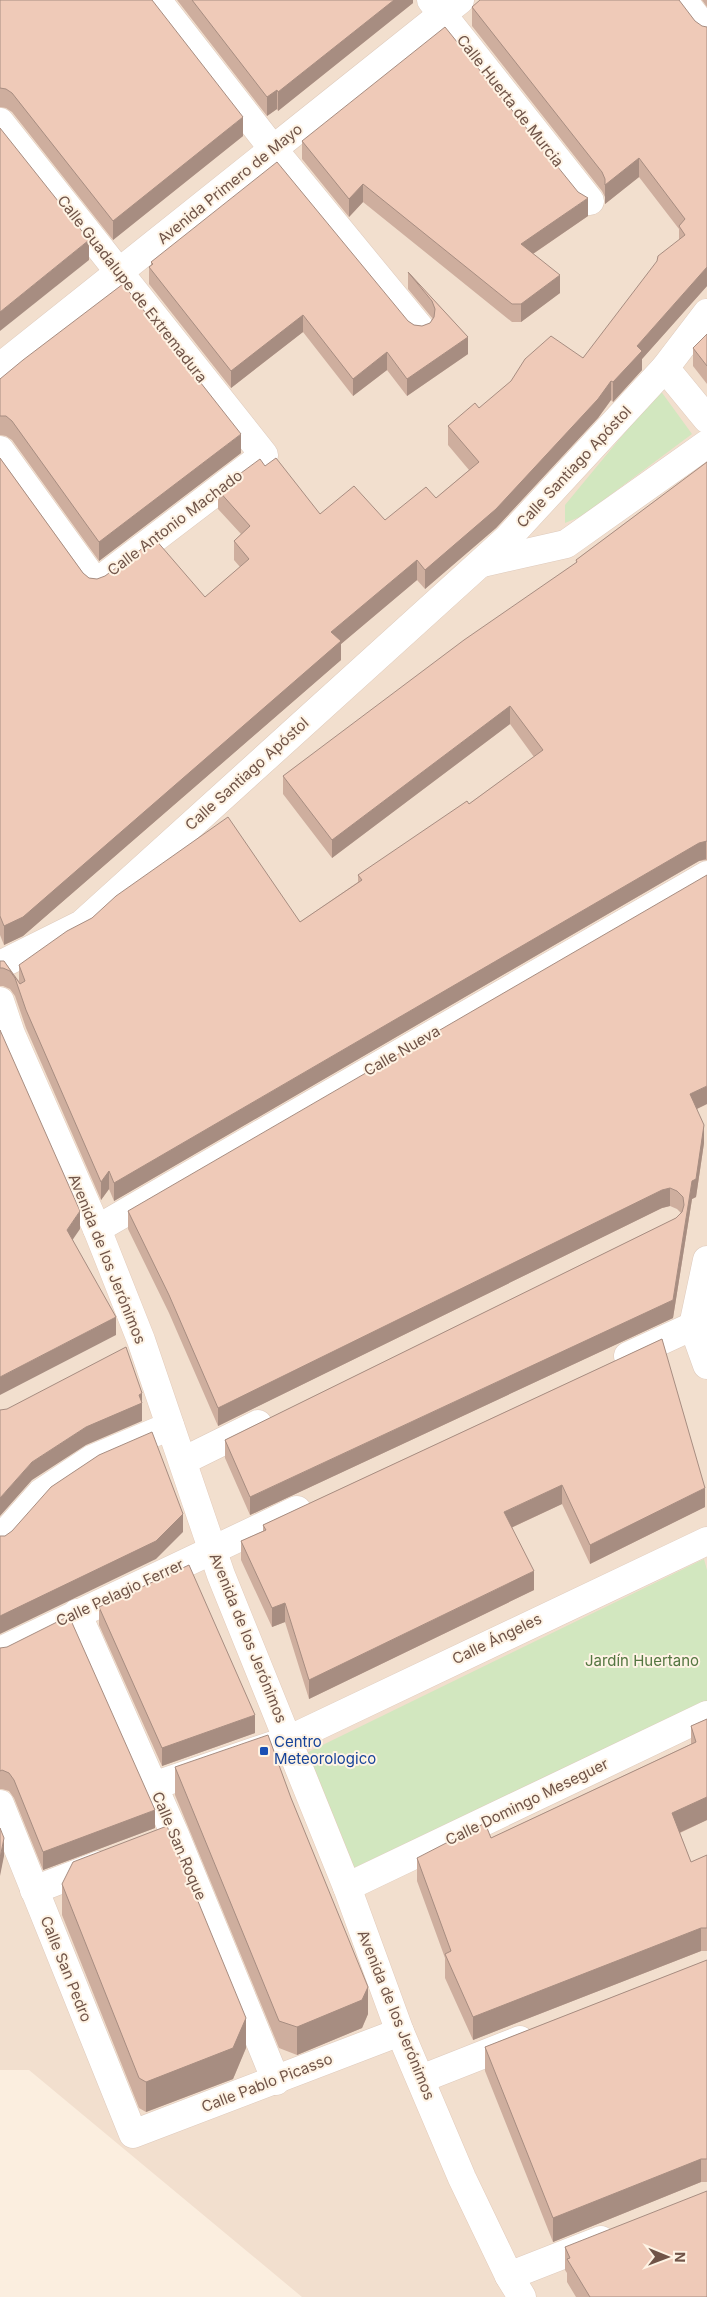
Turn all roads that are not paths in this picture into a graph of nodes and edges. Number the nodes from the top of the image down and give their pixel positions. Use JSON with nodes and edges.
{"nodes":[{"id":1,"x":156,"y":0,"type":"edge"},
{"id":2,"x":682,"y":0,"type":"edge"},
{"id":3,"x":444,"y":5,"type":"edge"},
{"id":4,"x":707,"y":31,"type":"edge"},
{"id":5,"x":0,"y":122,"type":"edge"},
{"id":6,"x":273,"y":149,"type":"junction"},
{"id":7,"x":590,"y":201,"type":"dead end"},
{"id":8,"x":120,"y":272,"type":"junction"},
{"id":9,"x":707,"y":314,"type":"edge"},
{"id":10,"x":420,"y":328,"type":"edge"},
{"id":11,"x":0,"y":367,"type":"edge"},
{"id":12,"x":665,"y":368,"type":"junction"},
{"id":13,"x":707,"y":419,"type":"edge"},
{"id":14,"x":707,"y":444,"type":"edge"},
{"id":15,"x":0,"y":450,"type":"edge"},
{"id":16,"x":264,"y":456,"type":"joint"},
{"id":17,"x":480,"y":563,"type":"junction"},
{"id":18,"x":707,"y":875,"type":"edge"},
{"id":19,"x":0,"y":965,"type":"edge"},
{"id":20,"x":0,"y":1001,"type":"edge"},
{"id":21,"x":6,"y":1037,"type":"edge"},
{"id":22,"x":97,"y":1229,"type":"junction"},
{"id":23,"x":707,"y":1260,"type":"edge"},
{"id":24,"x":693,"y":1326,"type":"junction"},
{"id":25,"x":707,"y":1365,"type":"edge"},
{"id":26,"x":602,"y":1368,"type":"edge"},
{"id":27,"x":280,"y":1413,"type":"edge"},
{"id":28,"x":170,"y":1426,"type":"junction"},
{"id":29,"x":183,"y":1461,"type":"junction"},
{"id":30,"x":322,"y":1499,"type":"edge"},
{"id":31,"x":0,"y":1540,"type":"edge"},
{"id":32,"x":707,"y":1541,"type":"edge"},
{"id":33,"x":213,"y":1550,"type":"junction"},
{"id":34,"x":77,"y":1613,"type":"junction"},
{"id":35,"x":0,"y":1651,"type":"edge"},
{"id":36,"x":707,"y":1715,"type":"edge"},
{"id":37,"x":288,"y":1740,"type":"junction"},
{"id":38,"x":153,"y":1786,"type":"junction"},
{"id":39,"x":0,"y":1804,"type":"edge"},
{"id":40,"x":176,"y":1836,"type":"junction"},
{"id":41,"x":149,"y":1847,"type":"edge"},
{"id":42,"x":122,"y":1857,"type":"edge"},
{"id":43,"x":347,"y":1887,"type":"junction"},
{"id":44,"x":34,"y":1890,"type":"junction"},
{"id":45,"x":400,"y":2032,"type":"junction"},
{"id":46,"x":541,"y":2032,"type":"edge"},
{"id":47,"x":421,"y":2079,"type":"junction"},
{"id":48,"x":276,"y":2081,"type":"junction"},
{"id":49,"x":133,"y":2134,"type":"joint"},
{"id":50,"x":626,"y":2230,"type":"edge"},
{"id":51,"x":516,"y":2286,"type":"edge"}],
"edges":[{"from":1,"to":6,"type":"street"},
{"from":2,"to":4,"type":"street"},
{"from":3,"to":6,"type":"street","name":"Avenida Primero de Mayo"},
{"from":3,"to":7,"type":"street","name":"Calle Huerta de Murcia"},
{"from":5,"to":8,"type":"street","name":"Calle Guadalupe de Extremadura"},
{"from":6,"to":8,"type":"street","name":"Avenida Primero de Mayo"},
{"from":6,"to":10,"type":"street"},
{"from":8,"to":11,"type":"street","name":"Avenida Primero de Mayo"},
{"from":8,"to":16,"type":"street","name":"Calle Guadalupe de Extremadura"},
{"from":9,"to":12,"type":"street","name":"Calle Santiago Apóstol"},
{"from":12,"to":13,"type":"street"},
{"from":12,"to":17,"type":"street","name":"Calle Santiago Apóstol"},
{"from":14,"to":17,"type":"street","name":"Calle Santiago Apóstol"},
{"from":15,"to":16,"type":"street","name":"Calle Antonio Machado"},
{"from":17,"to":19,"type":"street","name":"Calle Santiago Apóstol"},
{"from":18,"to":22,"type":"street","name":"Calle Nueva"},
{"from":20,"to":21,"type":"street","name":"Avenida de los Jerónimos"},
{"from":21,"to":22,"type":"street","name":"Avenida de los Jerónimos"},
{"from":22,"to":28,"type":"street","name":"Avenida de los Jerónimos"},
{"from":23,"to":24,"type":"street"},
{"from":24,"to":25,"type":"street"},
{"from":24,"to":26,"type":"street"},
{"from":27,"to":29,"type":"street"},
{"from":28,"to":29,"type":"street","name":"Avenida de los Jerónimos"},
{"from":28,"to":31,"type":"street"},
{"from":29,"to":33,"type":"street","name":"Avenida de los Jerónimos"},
{"from":30,"to":33,"type":"street","name":"Calle Pelagio Ferrer"},
{"from":32,"to":37,"type":"street","name":"Calle Ángeles"},
{"from":33,"to":34,"type":"street","name":"Calle Pelagio Ferrer"},
{"from":33,"to":37,"type":"street","name":"Avenida de los Jerónimos"},
{"from":34,"to":35,"type":"street","name":"Calle Pelagio Ferrer"},
{"from":34,"to":38,"type":"street","name":"Calle San Roque"},
{"from":36,"to":43,"type":"street","name":"Calle Domingo Meseguer"},
{"from":37,"to":38,"type":"street","name":"Calle Ángeles"},
{"from":37,"to":43,"type":"street","name":"Avenida de los Jerónimos"},
{"from":38,"to":40,"type":"street","name":"Calle San Roque"},
{"from":39,"to":44,"type":"street","name":"Calle San Pedro"},
{"from":40,"to":41,"type":"street"},
{"from":40,"to":48,"type":"street","name":"Calle San Roque"},
{"from":42,"to":44,"type":"street"},
{"from":43,"to":45,"type":"street","name":"Avenida de los Jerónimos"},
{"from":44,"to":49,"type":"street","name":"Calle San Pedro"},
{"from":45,"to":47,"type":"street","name":"Avenida de los Jerónimos"},
{"from":45,"to":48,"type":"street","name":"Calle Pablo Picasso"},
{"from":46,"to":47,"type":"street"},
{"from":47,"to":51,"type":"street","name":"Avenida de los Jerónimos"},
{"from":48,"to":49,"type":"street","name":"Calle Pablo Picasso"},
{"from":50,"to":51,"type":"street"}]}
